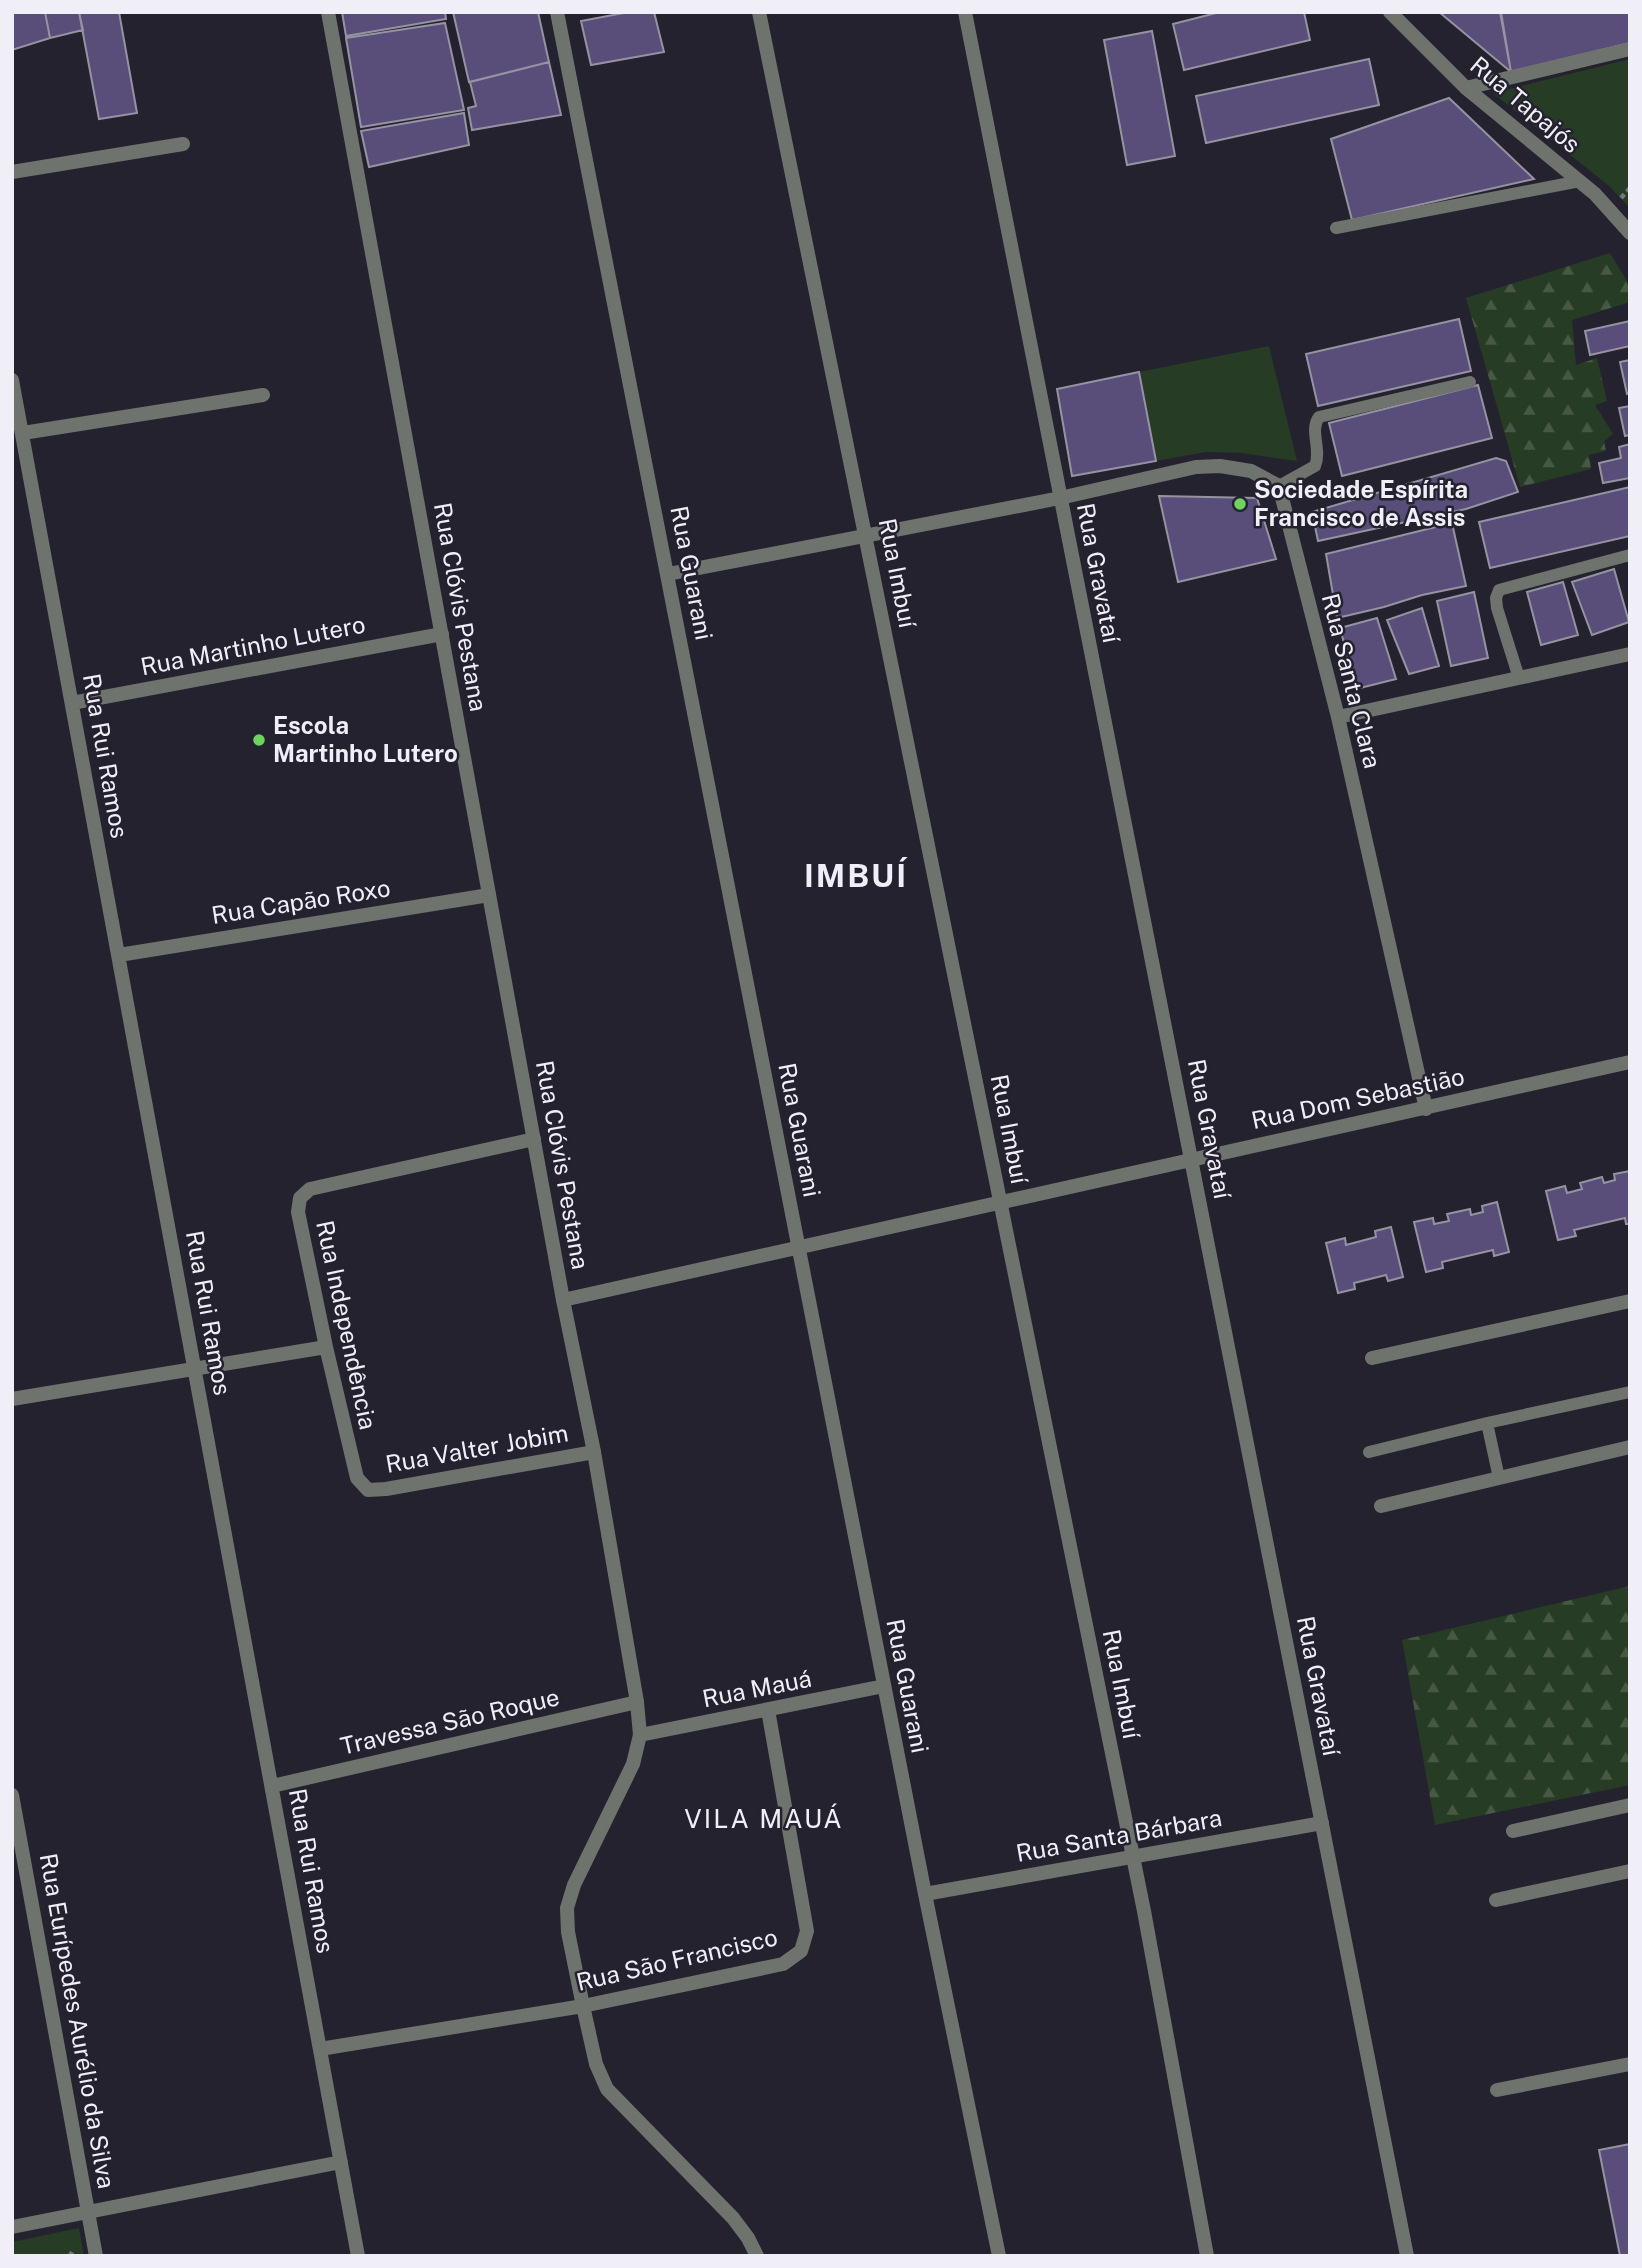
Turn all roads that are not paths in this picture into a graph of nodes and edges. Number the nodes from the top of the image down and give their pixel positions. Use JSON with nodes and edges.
{"nodes":[{"id":1,"x":328,"y":12,"type":"edge"},
{"id":2,"x":557,"y":12,"type":"edge"},
{"id":3,"x":759,"y":12,"type":"edge"},
{"id":4,"x":965,"y":12,"type":"edge"},
{"id":5,"x":1390,"y":12,"type":"edge"},
{"id":6,"x":1630,"y":49,"type":"edge"},
{"id":7,"x":1466,"y":88,"type":"junction"},
{"id":8,"x":183,"y":144,"type":"dead end"},
{"id":9,"x":12,"y":172,"type":"edge"},
{"id":10,"x":1580,"y":181,"type":"junction"},
{"id":11,"x":1336,"y":228,"type":"dead end"},
{"id":12,"x":1630,"y":233,"type":"edge"},
{"id":13,"x":12,"y":380,"type":"edge"},
{"id":14,"x":1470,"y":382,"type":"dead end"},
{"id":15,"x":263,"y":395,"type":"dead end"},
{"id":16,"x":23,"y":433,"type":"junction"},
{"id":17,"x":1279,"y":486,"type":"junction"},
{"id":18,"x":1060,"y":498,"type":"junction"},
{"id":19,"x":866,"y":536,"type":"junction"},
{"id":20,"x":1630,"y":555,"type":"edge"},
{"id":21,"x":668,"y":574,"type":"junction"},
{"id":22,"x":442,"y":634,"type":"junction"},
{"id":23,"x":1630,"y":654,"type":"edge"},
{"id":24,"x":1519,"y":678,"type":"junction"},
{"id":25,"x":72,"y":703,"type":"junction"},
{"id":26,"x":1338,"y":717,"type":"junction"},
{"id":27,"x":489,"y":895,"type":"junction"},
{"id":28,"x":119,"y":955,"type":"junction"},
{"id":29,"x":1630,"y":1062,"type":"edge"},
{"id":30,"x":1426,"y":1109,"type":"junction"},
{"id":31,"x":534,"y":1139,"type":"junction"},
{"id":32,"x":1191,"y":1158,"type":"junction"},
{"id":33,"x":1000,"y":1201,"type":"junction"},
{"id":34,"x":799,"y":1247,"type":"junction"},
{"id":35,"x":563,"y":1300,"type":"junction"},
{"id":36,"x":1630,"y":1301,"type":"edge"},
{"id":37,"x":326,"y":1347,"type":"junction"},
{"id":38,"x":1372,"y":1358,"type":"dead end"},
{"id":39,"x":195,"y":1368,"type":"junction"},
{"id":40,"x":1630,"y":1392,"type":"edge"},
{"id":41,"x":12,"y":1399,"type":"edge"},
{"id":42,"x":1487,"y":1423,"type":"junction"},
{"id":43,"x":1630,"y":1447,"type":"edge"},
{"id":44,"x":594,"y":1452,"type":"junction"},
{"id":45,"x":1369,"y":1452,"type":"dead end"},
{"id":46,"x":1499,"y":1478,"type":"junction"},
{"id":47,"x":368,"y":1490,"type":"joint"},
{"id":48,"x":1381,"y":1506,"type":"dead end"},
{"id":49,"x":884,"y":1686,"type":"junction"},
{"id":50,"x":638,"y":1702,"type":"junction"},
{"id":51,"x":768,"y":1710,"type":"junction"},
{"id":52,"x":639,"y":1735,"type":"junction"},
{"id":53,"x":272,"y":1786,"type":"junction"},
{"id":54,"x":12,"y":1795,"type":"edge"},
{"id":55,"x":1630,"y":1805,"type":"edge"},
{"id":56,"x":1322,"y":1823,"type":"junction"},
{"id":57,"x":1513,"y":1831,"type":"dead end"},
{"id":58,"x":1133,"y":1857,"type":"junction"},
{"id":59,"x":1630,"y":1871,"type":"edge"},
{"id":60,"x":925,"y":1894,"type":"junction"},
{"id":61,"x":1496,"y":1900,"type":"dead end"},
{"id":62,"x":583,"y":2006,"type":"junction"},
{"id":63,"x":320,"y":2049,"type":"junction"},
{"id":64,"x":1630,"y":2064,"type":"edge"},
{"id":65,"x":1497,"y":2090,"type":"dead end"},
{"id":66,"x":341,"y":2162,"type":"junction"},
{"id":67,"x":88,"y":2212,"type":"junction"},
{"id":68,"x":12,"y":2227,"type":"edge"},
{"id":69,"x":96,"y":2256,"type":"edge"},
{"id":70,"x":358,"y":2256,"type":"edge"},
{"id":71,"x":757,"y":2256,"type":"edge"},
{"id":72,"x":999,"y":2256,"type":"edge"},
{"id":73,"x":1207,"y":2256,"type":"edge"},
{"id":74,"x":1407,"y":2256,"type":"edge"}],
"edges":[{"from":1,"to":22,"type":"street","name":"Rua Clóvis Pestana"},
{"from":2,"to":21,"type":"street","name":"Rua Guarani"},
{"from":3,"to":19,"type":"street","name":"Rua Imbuí"},
{"from":4,"to":18,"type":"street","name":"Rua Gravataí"},
{"from":5,"to":7,"type":"street","name":"Rua Tapajós"},
{"from":6,"to":7,"type":"street"},
{"from":7,"to":10,"type":"street","name":"Rua Tapajós"},
{"from":8,"to":9,"type":"street"},
{"from":10,"to":11,"type":"lane"},
{"from":10,"to":12,"type":"street","name":"Rua Tapajós"},
{"from":13,"to":16,"type":"street","name":"Rua Rui Ramos"},
{"from":14,"to":17,"type":"lane"},
{"from":15,"to":16,"type":"street"},
{"from":16,"to":25,"type":"street","name":"Rua Rui Ramos"},
{"from":17,"to":18,"type":"street"},
{"from":17,"to":26,"type":"street","name":"Rua Santa Clara"},
{"from":18,"to":19,"type":"street"},
{"from":18,"to":32,"type":"street","name":"Rua Gravataí"},
{"from":19,"to":21,"type":"street"},
{"from":19,"to":33,"type":"street","name":"Rua Imbuí"},
{"from":20,"to":24,"type":"lane"},
{"from":21,"to":34,"type":"street","name":"Rua Guarani"},
{"from":22,"to":25,"type":"street","name":"Rua Martinho Lutero"},
{"from":22,"to":27,"type":"street","name":"Rua Clóvis Pestana"},
{"from":23,"to":24,"type":"street"},
{"from":24,"to":26,"type":"street"},
{"from":25,"to":28,"type":"street","name":"Rua Rui Ramos"},
{"from":26,"to":30,"type":"street","name":"Rua Santa Clara"},
{"from":27,"to":28,"type":"street","name":"Rua Capão Roxo"},
{"from":27,"to":31,"type":"street","name":"Rua Clóvis Pestana"},
{"from":28,"to":39,"type":"street","name":"Rua Rui Ramos"},
{"from":29,"to":30,"type":"street","name":"Rua Dom Sebastião"},
{"from":30,"to":32,"type":"street","name":"Rua Dom Sebastião"},
{"from":31,"to":35,"type":"street","name":"Rua Clóvis Pestana"},
{"from":31,"to":37,"type":"street","name":"Rua Independência"},
{"from":32,"to":33,"type":"street","name":"Rua Dom Sebastião"},
{"from":32,"to":56,"type":"street","name":"Rua Gravataí"},
{"from":33,"to":34,"type":"street","name":"Rua Dom Sebastião"},
{"from":33,"to":58,"type":"street","name":"Rua Imbuí"},
{"from":34,"to":35,"type":"street","name":"Rua Dom Sebastião"},
{"from":34,"to":49,"type":"street","name":"Rua Guarani"},
{"from":35,"to":44,"type":"street","name":"Rua Clóvis Pestana"},
{"from":36,"to":38,"type":"street"},
{"from":37,"to":39,"type":"street"},
{"from":37,"to":47,"type":"street","name":"Rua Independência"},
{"from":39,"to":41,"type":"street"},
{"from":39,"to":53,"type":"street","name":"Rua Rui Ramos"},
{"from":40,"to":42,"type":"lane"},
{"from":42,"to":45,"type":"lane"},
{"from":42,"to":46,"type":"lane"},
{"from":43,"to":46,"type":"street"},
{"from":44,"to":47,"type":"street","name":"Rua Valter Jobim"},
{"from":44,"to":50,"type":"street","name":"Rua Clóvis Pestana"},
{"from":46,"to":48,"type":"street"},
{"from":49,"to":51,"type":"street","name":"Rua Mauá"},
{"from":49,"to":60,"type":"street","name":"Rua Guarani"},
{"from":50,"to":52,"type":"street","name":"Rua Clóvis Pestana"},
{"from":50,"to":53,"type":"street","name":"Travessa São Roque"},
{"from":51,"to":52,"type":"street","name":"Rua Mauá"},
{"from":51,"to":62,"type":"street","name":"Rua São Francisco"},
{"from":52,"to":62,"type":"street","name":"Rua Clóvis Pestana"},
{"from":53,"to":63,"type":"street","name":"Rua Rui Ramos"},
{"from":54,"to":67,"type":"street","name":"Rua Eurípedes Aurélio da Silva"},
{"from":55,"to":57,"type":"street"},
{"from":56,"to":58,"type":"street","name":"Rua Santa Bárbara"},
{"from":56,"to":74,"type":"street","name":"Rua Gravataí"},
{"from":58,"to":60,"type":"street","name":"Rua Santa Bárbara"},
{"from":58,"to":73,"type":"street","name":"Rua Imbuí"},
{"from":59,"to":61,"type":"street"},
{"from":60,"to":72,"type":"street","name":"Rua Guarani"},
{"from":62,"to":63,"type":"street","name":"Rua São Francisco"},
{"from":62,"to":71,"type":"street","name":"Rua Clóvis Pestana"},
{"from":63,"to":66,"type":"street","name":"Rua Rui Ramos"},
{"from":64,"to":65,"type":"street"},
{"from":66,"to":67,"type":"street"},
{"from":66,"to":70,"type":"street","name":"Rua Rui Ramos"},
{"from":67,"to":68,"type":"street"},
{"from":67,"to":69,"type":"street","name":"Rua Eurípedes Aurélio da Silva"}]}
